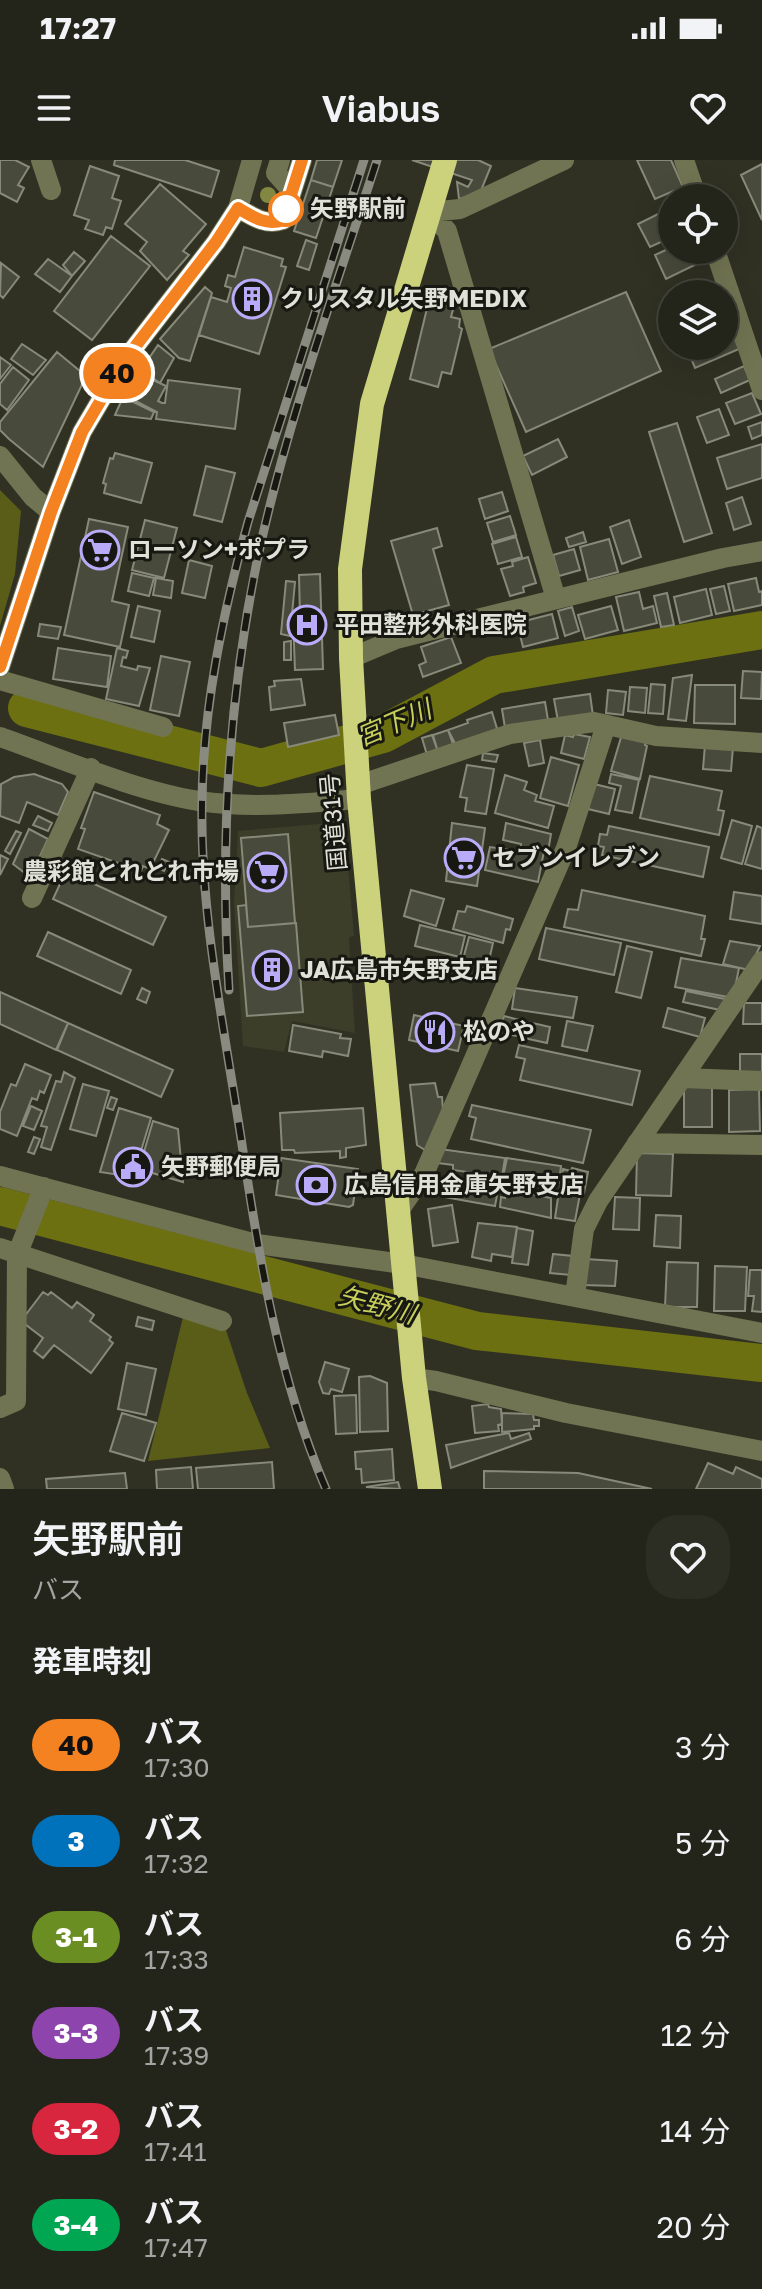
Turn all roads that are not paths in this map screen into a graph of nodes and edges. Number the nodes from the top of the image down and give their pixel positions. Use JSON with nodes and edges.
{"nodes":[{"id":1,"x":41,"y":160,"type":"edge"},
{"id":2,"x":252,"y":160,"type":"edge"},
{"id":3,"x":280,"y":160,"type":"edge"},
{"id":4,"x":302,"y":160,"type":"edge"},
{"id":5,"x":445,"y":160,"type":"edge"},
{"id":6,"x":564,"y":160,"type":"edge"},
{"id":7,"x":684,"y":160,"type":"edge"},
{"id":8,"x":692,"y":184,"type":"edge"},
{"id":9,"x":51,"y":190,"type":"dead end"},
{"id":10,"x":292,"y":191,"type":"junction"},
{"id":11,"x":238,"y":208,"type":"junction"},
{"id":12,"x":430,"y":212,"type":"junction"},
{"id":13,"x":720,"y":264,"type":"edge"},
{"id":14,"x":762,"y":390,"type":"edge"},
{"id":15,"x":0,"y":456,"type":"edge"},
{"id":16,"x":51,"y":512,"type":"junction"},
{"id":17,"x":762,"y":551,"type":"edge"},
{"id":18,"x":556,"y":599,"type":"junction"},
{"id":19,"x":351,"y":658,"type":"junction"},
{"id":20,"x":0,"y":667,"type":"edge"},
{"id":21,"x":0,"y":680,"type":"edge"},
{"id":22,"x":606,"y":725,"type":"junction"},
{"id":23,"x":163,"y":727,"type":"dead end"},
{"id":24,"x":0,"y":737,"type":"edge"},
{"id":25,"x":762,"y":743,"type":"edge"},
{"id":26,"x":91,"y":768,"type":"junction"},
{"id":27,"x":359,"y":785,"type":"junction"},
{"id":28,"x":32,"y":898,"type":"dead end"},
{"id":29,"x":762,"y":961,"type":"edge"},
{"id":30,"x":683,"y":1078,"type":"junction"},
{"id":31,"x":762,"y":1081,"type":"edge"},
{"id":32,"x":637,"y":1143,"type":"junction"},
{"id":33,"x":762,"y":1145,"type":"edge"},
{"id":34,"x":0,"y":1176,"type":"edge"},
{"id":35,"x":44,"y":1187,"type":"junction"},
{"id":36,"x":398,"y":1212,"type":"junction"},
{"id":37,"x":8,"y":1251,"type":"edge"},
{"id":38,"x":404,"y":1272,"type":"junction"},
{"id":39,"x":575,"y":1296,"type":"junction"},
{"id":40,"x":222,"y":1321,"type":"dead end"},
{"id":41,"x":762,"y":1333,"type":"edge"},
{"id":42,"x":413,"y":1370,"type":"junction"},
{"id":43,"x":0,"y":1408,"type":"edge"},
{"id":44,"x":762,"y":1451,"type":"edge"},
{"id":45,"x":0,"y":1480,"type":"edge"},
{"id":46,"x":4,"y":1489,"type":"edge"},
{"id":47,"x":430,"y":1489,"type":"edge"}],
"edges":[{"from":1,"to":9,"type":"street"},
{"from":2,"to":11,"type":"street"},
{"from":3,"to":10,"type":"street"},
{"from":4,"to":10,"type":"street"},
{"from":5,"to":12,"type":"highway","name":"国道31号"},
{"from":6,"to":12,"type":"street"},
{"from":7,"to":8,"type":"street"},
{"from":10,"to":11,"type":"street"},
{"from":11,"to":16,"type":"street"},
{"from":12,"to":18,"type":"street"},
{"from":12,"to":19,"type":"highway","name":"国道31号"},
{"from":13,"to":14,"type":"street"},
{"from":15,"to":16,"type":"street"},
{"from":16,"to":20,"type":"street"},
{"from":17,"to":18,"type":"street"},
{"from":18,"to":19,"type":"street"},
{"from":19,"to":27,"type":"highway","name":"国道31号"},
{"from":21,"to":23,"type":"street"},
{"from":22,"to":25,"type":"street"},
{"from":22,"to":27,"type":"street"},
{"from":22,"to":36,"type":"street"},
{"from":24,"to":26,"type":"street"},
{"from":26,"to":27,"type":"street"},
{"from":26,"to":28,"type":"street"},
{"from":27,"to":36,"type":"highway","name":"国道31号"},
{"from":29,"to":30,"type":"street"},
{"from":30,"to":31,"type":"street"},
{"from":30,"to":32,"type":"street"},
{"from":32,"to":33,"type":"street"},
{"from":32,"to":39,"type":"street"},
{"from":34,"to":35,"type":"street"},
{"from":35,"to":37,"type":"street"},
{"from":35,"to":38,"type":"street"},
{"from":36,"to":38,"type":"highway","name":"国道31号"},
{"from":37,"to":40,"type":"street"},
{"from":37,"to":43,"type":"street"},
{"from":38,"to":39,"type":"street"},
{"from":38,"to":42,"type":"highway","name":"国道31号"},
{"from":39,"to":41,"type":"street"},
{"from":42,"to":44,"type":"street"},
{"from":42,"to":47,"type":"highway","name":"国道31号"},
{"from":45,"to":46,"type":"street"}]}
